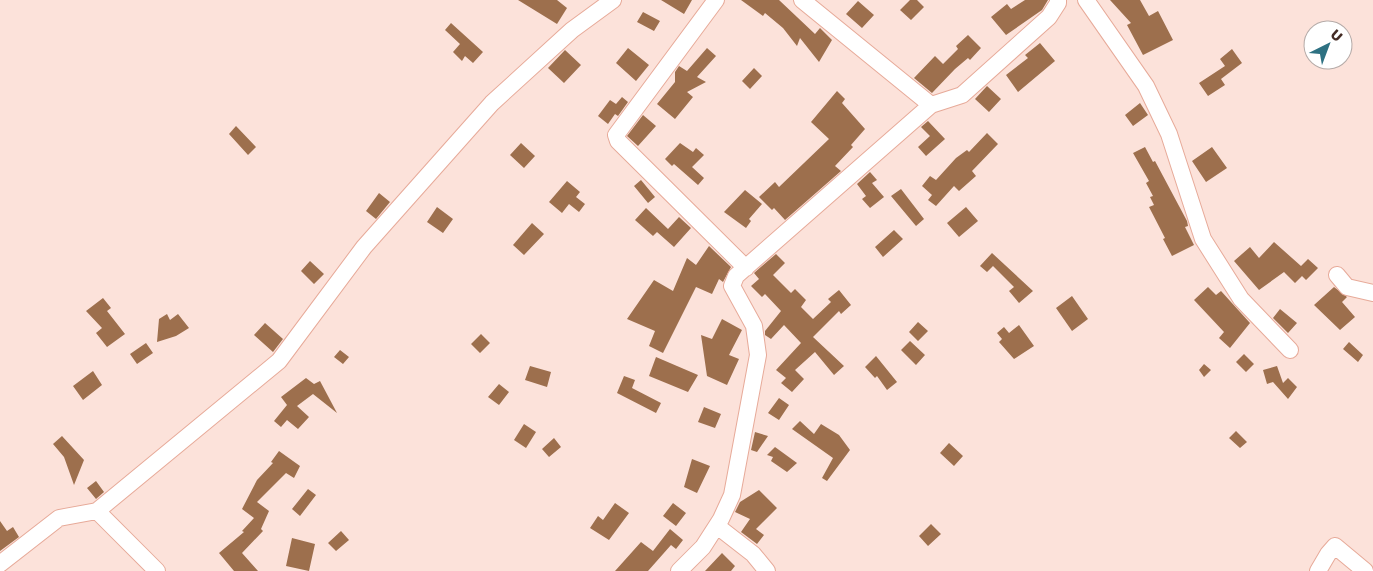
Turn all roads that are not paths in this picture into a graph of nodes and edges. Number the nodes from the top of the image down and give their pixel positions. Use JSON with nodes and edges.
{"nodes":[{"id":1,"x":613,"y":0,"type":"edge"},
{"id":2,"x":716,"y":0,"type":"edge"},
{"id":3,"x":1058,"y":0,"type":"edge"},
{"id":4,"x":1086,"y":0,"type":"edge"},
{"id":5,"x":813,"y":3,"type":"edge"},
{"id":6,"x":931,"y":105,"type":"junction"},
{"id":7,"x":746,"y":268,"type":"junction"},
{"id":8,"x":1337,"y":275,"type":"dead end"},
{"id":9,"x":1373,"y":294,"type":"edge"},
{"id":10,"x":1290,"y":350,"type":"dead end"},
{"id":11,"x":96,"y":511,"type":"junction"},
{"id":12,"x":717,"y":526,"type":"junction"},
{"id":13,"x":0,"y":564,"type":"edge"},
{"id":14,"x":157,"y":571,"type":"edge"},
{"id":15,"x":679,"y":571,"type":"edge"},
{"id":16,"x":767,"y":571,"type":"edge"},
{"id":17,"x":1318,"y":571,"type":"edge"},
{"id":18,"x":1365,"y":571,"type":"edge"}],
"edges":[{"from":1,"to":11,"type":"street"},
{"from":2,"to":7,"type":"street"},
{"from":3,"to":6,"type":"street"},
{"from":4,"to":10,"type":"street"},
{"from":5,"to":6,"type":"street"},
{"from":6,"to":7,"type":"street"},
{"from":7,"to":12,"type":"street"},
{"from":8,"to":9,"type":"street"},
{"from":11,"to":13,"type":"street"},
{"from":11,"to":14,"type":"street"},
{"from":12,"to":15,"type":"street"},
{"from":12,"to":16,"type":"street"},
{"from":17,"to":18,"type":"street"}]}
